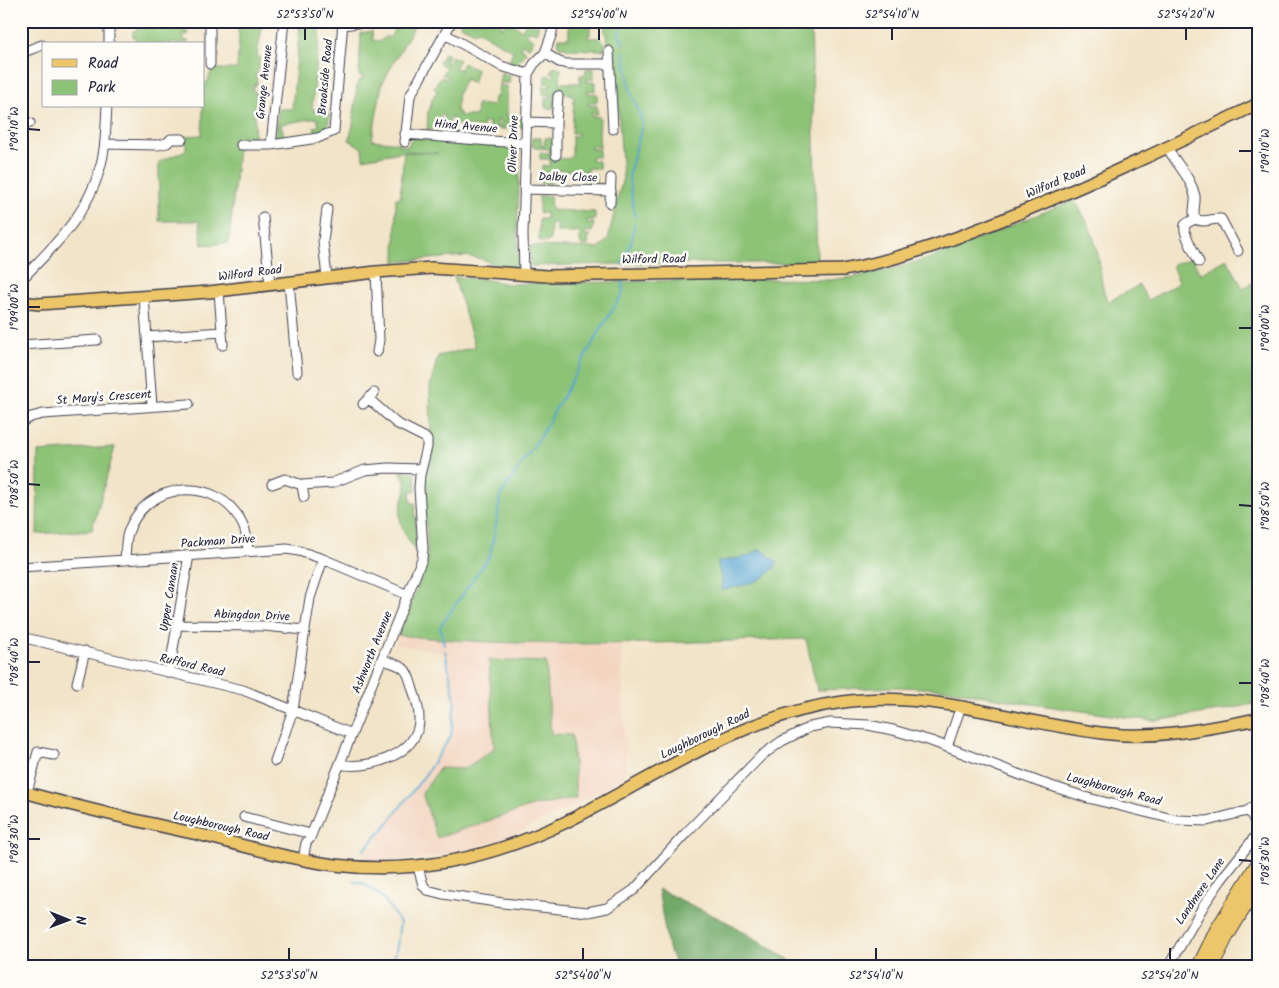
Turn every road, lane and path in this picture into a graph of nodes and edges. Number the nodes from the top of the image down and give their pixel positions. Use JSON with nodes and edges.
{"nodes":[{"id":1,"x":109,"y":21,"type":"edge"},
{"id":2,"x":210,"y":21,"type":"edge"},
{"id":3,"x":284,"y":21,"type":"edge"},
{"id":4,"x":373,"y":21,"type":"edge"},
{"id":5,"x":452,"y":21,"type":"edge"},
{"id":6,"x":553,"y":21,"type":"edge"},
{"id":7,"x":343,"y":23,"type":"edge"},
{"id":8,"x":444,"y":34,"type":"junction"},
{"id":9,"x":109,"y":42,"type":"edge"},
{"id":10,"x":39,"y":50,"type":"dead end"},
{"id":11,"x":609,"y":51,"type":"dead end"},
{"id":12,"x":545,"y":52,"type":"junction"},
{"id":13,"x":21,"y":53,"type":"edge"},
{"id":14,"x":210,"y":64,"type":"dead end"},
{"id":15,"x":609,"y":64,"type":"junction"},
{"id":16,"x":528,"y":74,"type":"junction"},
{"id":17,"x":558,"y":96,"type":"dead end"},
{"id":18,"x":1258,"y":104,"type":"edge"},
{"id":19,"x":107,"y":108,"type":"edge"},
{"id":20,"x":526,"y":122,"type":"junction"},
{"id":21,"x":556,"y":123,"type":"junction"},
{"id":22,"x":613,"y":130,"type":"dead end"},
{"id":23,"x":182,"y":139,"type":"dead end"},
{"id":24,"x":525,"y":143,"type":"junction"},
{"id":25,"x":105,"y":144,"type":"junction"},
{"id":26,"x":241,"y":145,"type":"dead end"},
{"id":27,"x":271,"y":145,"type":"junction"},
{"id":28,"x":1167,"y":147,"type":"junction"},
{"id":29,"x":556,"y":156,"type":"dead end"},
{"id":30,"x":611,"y":178,"type":"dead end"},
{"id":31,"x":524,"y":189,"type":"junction"},
{"id":32,"x":612,"y":191,"type":"junction"},
{"id":33,"x":610,"y":203,"type":"dead end"},
{"id":34,"x":327,"y":208,"type":"dead end"},
{"id":35,"x":263,"y":216,"type":"dead end"},
{"id":36,"x":1195,"y":219,"type":"junction"},
{"id":37,"x":1238,"y":251,"type":"dead end"},
{"id":38,"x":1199,"y":262,"type":"dead end"},
{"id":39,"x":376,"y":272,"type":"junction"},
{"id":40,"x":524,"y":275,"type":"junction"},
{"id":41,"x":327,"y":278,"type":"junction"},
{"id":42,"x":21,"y":280,"type":"edge"},
{"id":43,"x":289,"y":282,"type":"junction"},
{"id":44,"x":270,"y":285,"type":"junction"},
{"id":45,"x":219,"y":291,"type":"junction"},
{"id":46,"x":144,"y":297,"type":"junction"},
{"id":47,"x":21,"y":302,"type":"edge"},
{"id":48,"x":222,"y":332,"type":"junction"},
{"id":49,"x":147,"y":337,"type":"junction"},
{"id":50,"x":93,"y":342,"type":"dead end"},
{"id":51,"x":21,"y":345,"type":"edge"},
{"id":52,"x":223,"y":345,"type":"dead end"},
{"id":53,"x":377,"y":352,"type":"dead end"},
{"id":54,"x":297,"y":372,"type":"dead end"},
{"id":55,"x":369,"y":399,"type":"dead end"},
{"id":56,"x":190,"y":404,"type":"dead end"},
{"id":57,"x":152,"y":406,"type":"junction"},
{"id":58,"x":21,"y":422,"type":"edge"},
{"id":59,"x":421,"y":470,"type":"junction"},
{"id":60,"x":272,"y":484,"type":"dead end"},
{"id":61,"x":302,"y":485,"type":"junction"},
{"id":62,"x":304,"y":497,"type":"dead end"},
{"id":63,"x":248,"y":551,"type":"junction"},
{"id":64,"x":189,"y":555,"type":"junction"},
{"id":65,"x":323,"y":559,"type":"junction"},
{"id":66,"x":125,"y":560,"type":"junction"},
{"id":67,"x":21,"y":567,"type":"edge"},
{"id":68,"x":408,"y":595,"type":"junction"},
{"id":69,"x":178,"y":625,"type":"junction"},
{"id":70,"x":305,"y":630,"type":"junction"},
{"id":71,"x":21,"y":637,"type":"edge"},
{"id":72,"x":85,"y":652,"type":"junction"},
{"id":73,"x":382,"y":660,"type":"junction"},
{"id":74,"x":169,"y":672,"type":"junction"},
{"id":75,"x":77,"y":683,"type":"dead end"},
{"id":76,"x":961,"y":706,"type":"junction"},
{"id":77,"x":293,"y":710,"type":"junction"},
{"id":78,"x":1258,"y":719,"type":"edge"},
{"id":79,"x":352,"y":734,"type":"junction"},
{"id":80,"x":947,"y":747,"type":"junction"},
{"id":81,"x":54,"y":755,"type":"dead end"},
{"id":82,"x":275,"y":761,"type":"dead end"},
{"id":83,"x":340,"y":764,"type":"junction"},
{"id":84,"x":24,"y":792,"type":"edge"},
{"id":85,"x":1256,"y":805,"type":"dead end"},
{"id":86,"x":1247,"y":811,"type":"junction"},
{"id":87,"x":244,"y":817,"type":"dead end"},
{"id":88,"x":1258,"y":827,"type":"edge"},
{"id":89,"x":1258,"y":833,"type":"edge"},
{"id":90,"x":310,"y":836,"type":"junction"},
{"id":91,"x":308,"y":860,"type":"junction"},
{"id":92,"x":1258,"y":864,"type":"edge"},
{"id":93,"x":418,"y":867,"type":"junction"},
{"id":94,"x":1258,"y":884,"type":"edge"},
{"id":95,"x":1168,"y":967,"type":"edge"},
{"id":96,"x":1199,"y":967,"type":"edge"},
{"id":97,"x":1211,"y":967,"type":"edge"}],
"edges":[{"from":1,"to":9,"type":"street"},
{"from":2,"to":14,"type":"street"},
{"from":3,"to":27,"type":"street","name":"Grange Avenue"},
{"from":4,"to":7,"type":"street"},
{"from":5,"to":8,"type":"street"},
{"from":6,"to":12,"type":"street"},
{"from":7,"to":27,"type":"street","name":"Brookside Road"},
{"from":8,"to":16,"type":"street"},
{"from":8,"to":24,"type":"street","name":"Hind Avenue"},
{"from":10,"to":13,"type":"street"},
{"from":11,"to":15,"type":"street"},
{"from":12,"to":15,"type":"street"},
{"from":12,"to":16,"type":"street"},
{"from":15,"to":22,"type":"street"},
{"from":16,"to":20,"type":"street","name":"Oliver Drive"},
{"from":17,"to":21,"type":"street"},
{"from":18,"to":28,"type":"main road","name":"Wilford Road"},
{"from":19,"to":25,"type":"street"},
{"from":20,"to":21,"type":"street"},
{"from":20,"to":24,"type":"street","name":"Oliver Drive"},
{"from":21,"to":29,"type":"street"},
{"from":23,"to":25,"type":"street"},
{"from":24,"to":31,"type":"street","name":"Oliver Drive"},
{"from":25,"to":42,"type":"street"},
{"from":26,"to":27,"type":"street","name":"Brookside Road"},
{"from":28,"to":36,"type":"street"},
{"from":28,"to":40,"type":"main road","name":"Wilford Road"},
{"from":30,"to":32,"type":"street"},
{"from":31,"to":32,"type":"street","name":"Dalby Close"},
{"from":31,"to":40,"type":"street","name":"Oliver Drive"},
{"from":32,"to":33,"type":"street"},
{"from":34,"to":41,"type":"street"},
{"from":35,"to":44,"type":"street"},
{"from":36,"to":37,"type":"street"},
{"from":36,"to":38,"type":"street"},
{"from":39,"to":40,"type":"main road","name":"Wilford Road"},
{"from":39,"to":41,"type":"main road","name":"Wilford Road"},
{"from":39,"to":53,"type":"street"},
{"from":41,"to":43,"type":"main road","name":"Wilford Road"},
{"from":43,"to":44,"type":"main road","name":"Wilford Road"},
{"from":43,"to":54,"type":"street"},
{"from":44,"to":45,"type":"main road","name":"Wilford Road"},
{"from":45,"to":46,"type":"main road","name":"Wilford Road"},
{"from":45,"to":48,"type":"street"},
{"from":46,"to":47,"type":"main road","name":"Wilford Road"},
{"from":46,"to":49,"type":"street"},
{"from":48,"to":49,"type":"street"},
{"from":48,"to":52,"type":"street"},
{"from":49,"to":57,"type":"street"},
{"from":50,"to":51,"type":"street"},
{"from":55,"to":59,"type":"street","name":"Ashworth Avenue"},
{"from":56,"to":57,"type":"street","name":"St Mary's Crescent"},
{"from":57,"to":58,"type":"street","name":"St Mary's Crescent"},
{"from":59,"to":61,"type":"street"},
{"from":59,"to":68,"type":"street","name":"Ashworth Avenue"},
{"from":60,"to":61,"type":"street"},
{"from":61,"to":62,"type":"street"},
{"from":63,"to":64,"type":"street","name":"Packman Drive"},
{"from":63,"to":65,"type":"street","name":"Packman Drive"},
{"from":63,"to":66,"type":"street"},
{"from":64,"to":66,"type":"street","name":"Packman Drive"},
{"from":64,"to":69,"type":"street","name":"Upper Canaan"},
{"from":65,"to":68,"type":"street","name":"Packman Drive"},
{"from":65,"to":70,"type":"street"},
{"from":66,"to":67,"type":"street","name":"Packman Drive"},
{"from":68,"to":73,"type":"street","name":"Ashworth Avenue"},
{"from":69,"to":70,"type":"street","name":"Abingdon Drive"},
{"from":69,"to":74,"type":"street","name":"Upper Canaan"},
{"from":70,"to":77,"type":"street","name":"Abingdon Drive"},
{"from":71,"to":72,"type":"street","name":"Rufford Road"},
{"from":72,"to":74,"type":"street","name":"Rufford Road"},
{"from":72,"to":75,"type":"street"},
{"from":73,"to":79,"type":"street","name":"Ashworth Avenue"},
{"from":73,"to":83,"type":"street"},
{"from":74,"to":77,"type":"street","name":"Rufford Road"},
{"from":76,"to":78,"type":"main road","name":"Loughborough Road"},
{"from":76,"to":80,"type":"street"},
{"from":76,"to":93,"type":"main road","name":"Loughborough Road"},
{"from":77,"to":79,"type":"street","name":"Rufford Road"},
{"from":77,"to":82,"type":"street","name":"Abingdon Drive"},
{"from":79,"to":83,"type":"street","name":"Ashworth Avenue"},
{"from":80,"to":86,"type":"street","name":"Loughborough Road"},
{"from":80,"to":93,"type":"street","name":"Loughborough Road"},
{"from":81,"to":84,"type":"street"},
{"from":83,"to":90,"type":"street","name":"Ashworth Avenue"},
{"from":84,"to":91,"type":"main road","name":"Loughborough Road"},
{"from":85,"to":86,"type":"street"},
{"from":86,"to":88,"type":"street"},
{"from":87,"to":90,"type":"street","name":"Loughborough Road"},
{"from":89,"to":95,"type":"street","name":"Landmere Lane"},
{"from":90,"to":91,"type":"street","name":"Ashworth Avenue"},
{"from":91,"to":93,"type":"main road","name":"Loughborough Road"},
{"from":92,"to":96,"type":"highway"},
{"from":94,"to":97,"type":"highway"}]}
